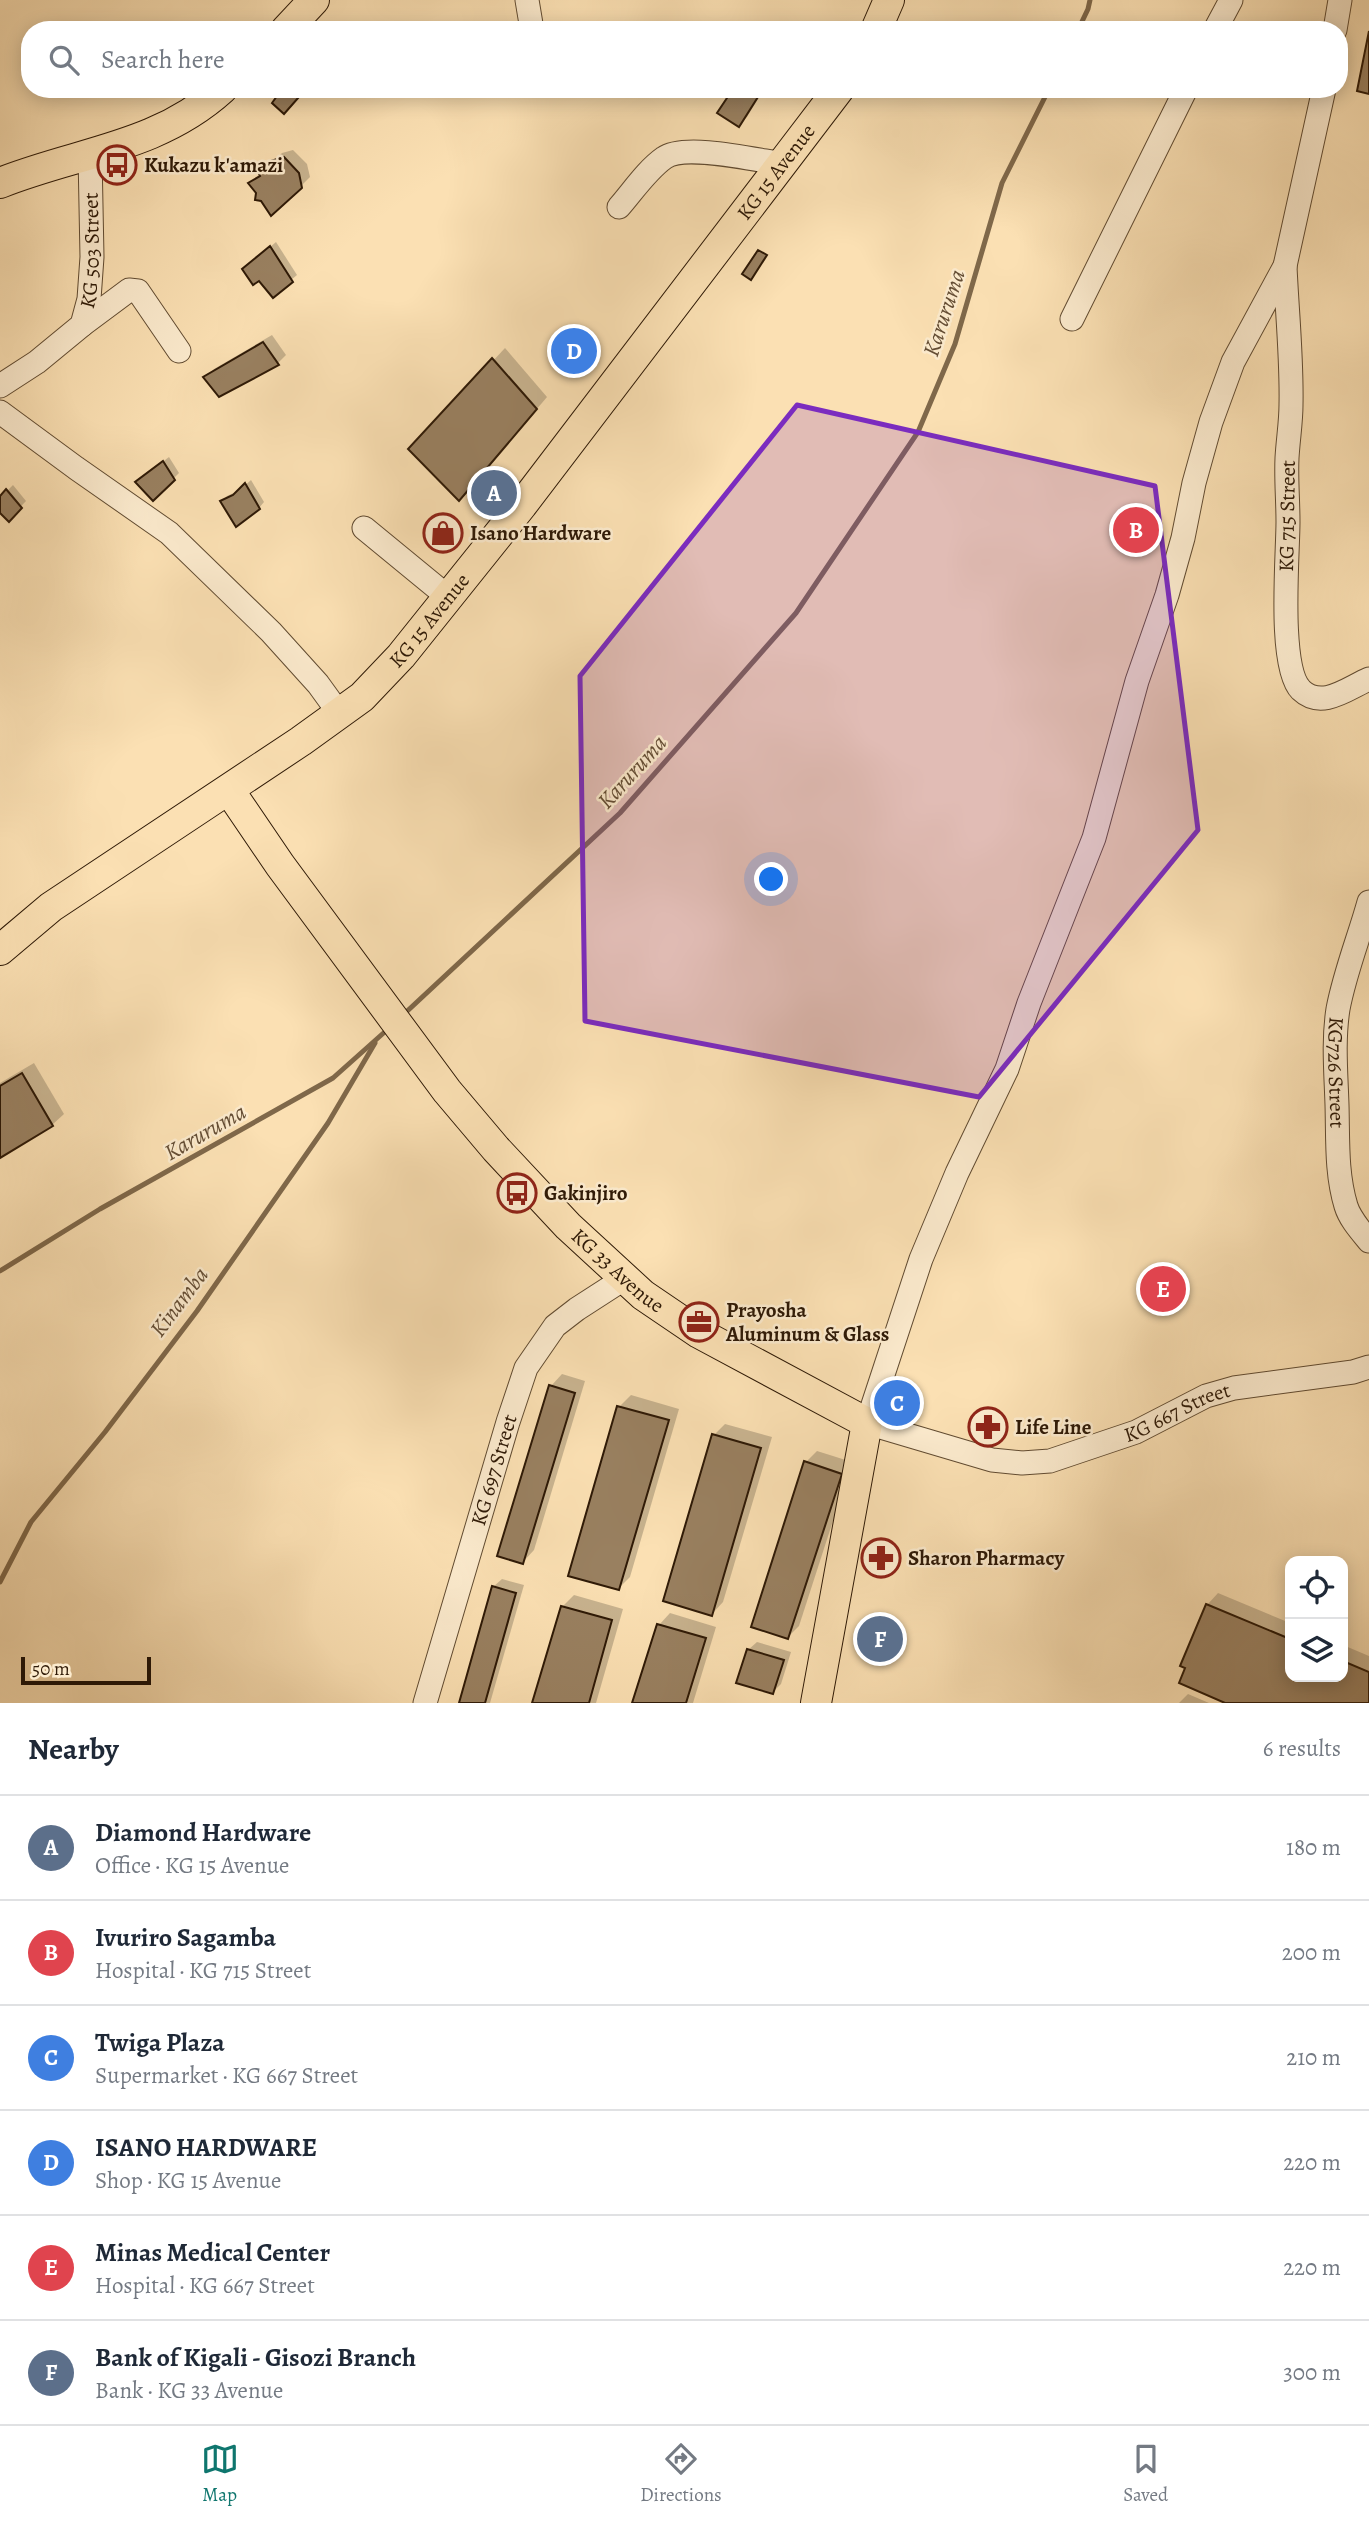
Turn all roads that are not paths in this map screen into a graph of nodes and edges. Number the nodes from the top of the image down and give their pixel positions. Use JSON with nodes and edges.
{"nodes":[{"id":1,"x":314,"y":0,"type":"edge"},
{"id":2,"x":527,"y":0,"type":"edge"},
{"id":3,"x":888,"y":0,"type":"edge"},
{"id":4,"x":1231,"y":0,"type":"edge"},
{"id":5,"x":1340,"y":0,"type":"edge"},
{"id":6,"x":294,"y":21,"type":"edge"},
{"id":7,"x":530,"y":21,"type":"edge"},
{"id":8,"x":880,"y":21,"type":"edge"},
{"id":9,"x":1220,"y":21,"type":"edge"},
{"id":10,"x":1336,"y":21,"type":"edge"},
{"id":11,"x":209,"y":98,"type":"edge"},
{"id":12,"x":832,"y":98,"type":"edge"},
{"id":13,"x":1182,"y":98,"type":"edge"},
{"id":14,"x":1322,"y":98,"type":"edge"},
{"id":15,"x":90,"y":155,"type":"junction"},
{"id":16,"x":783,"y":164,"type":"junction"},
{"id":17,"x":0,"y":183,"type":"edge"},
{"id":18,"x":619,"y":207,"type":"dead end"},
{"id":19,"x":1285,"y":266,"type":"junction"},
{"id":20,"x":1072,"y":319,"type":"dead end"},
{"id":21,"x":82,"y":325,"type":"junction"},
{"id":22,"x":179,"y":351,"type":"dead end"},
{"id":23,"x":0,"y":386,"type":"edge"},
{"id":24,"x":0,"y":412,"type":"edge"},
{"id":25,"x":364,"y":528,"type":"dead end"},
{"id":26,"x":448,"y":597,"type":"junction"},
{"id":27,"x":1369,"y":679,"type":"edge"},
{"id":28,"x":339,"y":713,"type":"junction"},
{"id":29,"x":229,"y":790,"type":"junction"},
{"id":30,"x":1369,"y":902,"type":"edge"},
{"id":31,"x":0,"y":950,"type":"edge"},
{"id":32,"x":1369,"y":1241,"type":"edge"},
{"id":33,"x":625,"y":1278,"type":"junction"},
{"id":34,"x":1369,"y":1367,"type":"edge"},
{"id":35,"x":867,"y":1423,"type":"junction"},
{"id":36,"x":810,"y":1701,"type":"edge"},
{"id":37,"x":425,"y":1703,"type":"edge"}],
"edges":[{"from":1,"to":6,"type":"main road"},
{"from":2,"to":7,"type":"street"},
{"from":3,"to":8,"type":"main road"},
{"from":4,"to":9,"type":"street"},
{"from":5,"to":10,"type":"street"},
{"from":11,"to":15,"type":"main road"},
{"from":12,"to":16,"type":"main road","name":"KG 15 Avenue"},
{"from":13,"to":20,"type":"street"},
{"from":14,"to":19,"type":"street"},
{"from":15,"to":17,"type":"main road"},
{"from":15,"to":21,"type":"street","name":"KG 503 Street"},
{"from":16,"to":18,"type":"street"},
{"from":16,"to":26,"type":"main road","name":"KG 15 Avenue"},
{"from":19,"to":27,"type":"street","name":"KG 715 Street"},
{"from":19,"to":35,"type":"street"},
{"from":21,"to":22,"type":"street"},
{"from":21,"to":23,"type":"street","name":"KG 503 Street"},
{"from":24,"to":28,"type":"street"},
{"from":25,"to":26,"type":"street"},
{"from":26,"to":28,"type":"main road","name":"KG 15 Avenue"},
{"from":28,"to":29,"type":"main road","name":"KG 15 Avenue"},
{"from":29,"to":31,"type":"main road","name":"KG 15 Avenue"},
{"from":29,"to":33,"type":"main road","name":"KG 33 Avenue"},
{"from":30,"to":32,"type":"street","name":"KG726 Street"},
{"from":33,"to":35,"type":"main road","name":"KG 33 Avenue"},
{"from":33,"to":37,"type":"street","name":"KG 697 Street"},
{"from":34,"to":35,"type":"street","name":"KG 667 Street"},
{"from":35,"to":36,"type":"main road"}]}
